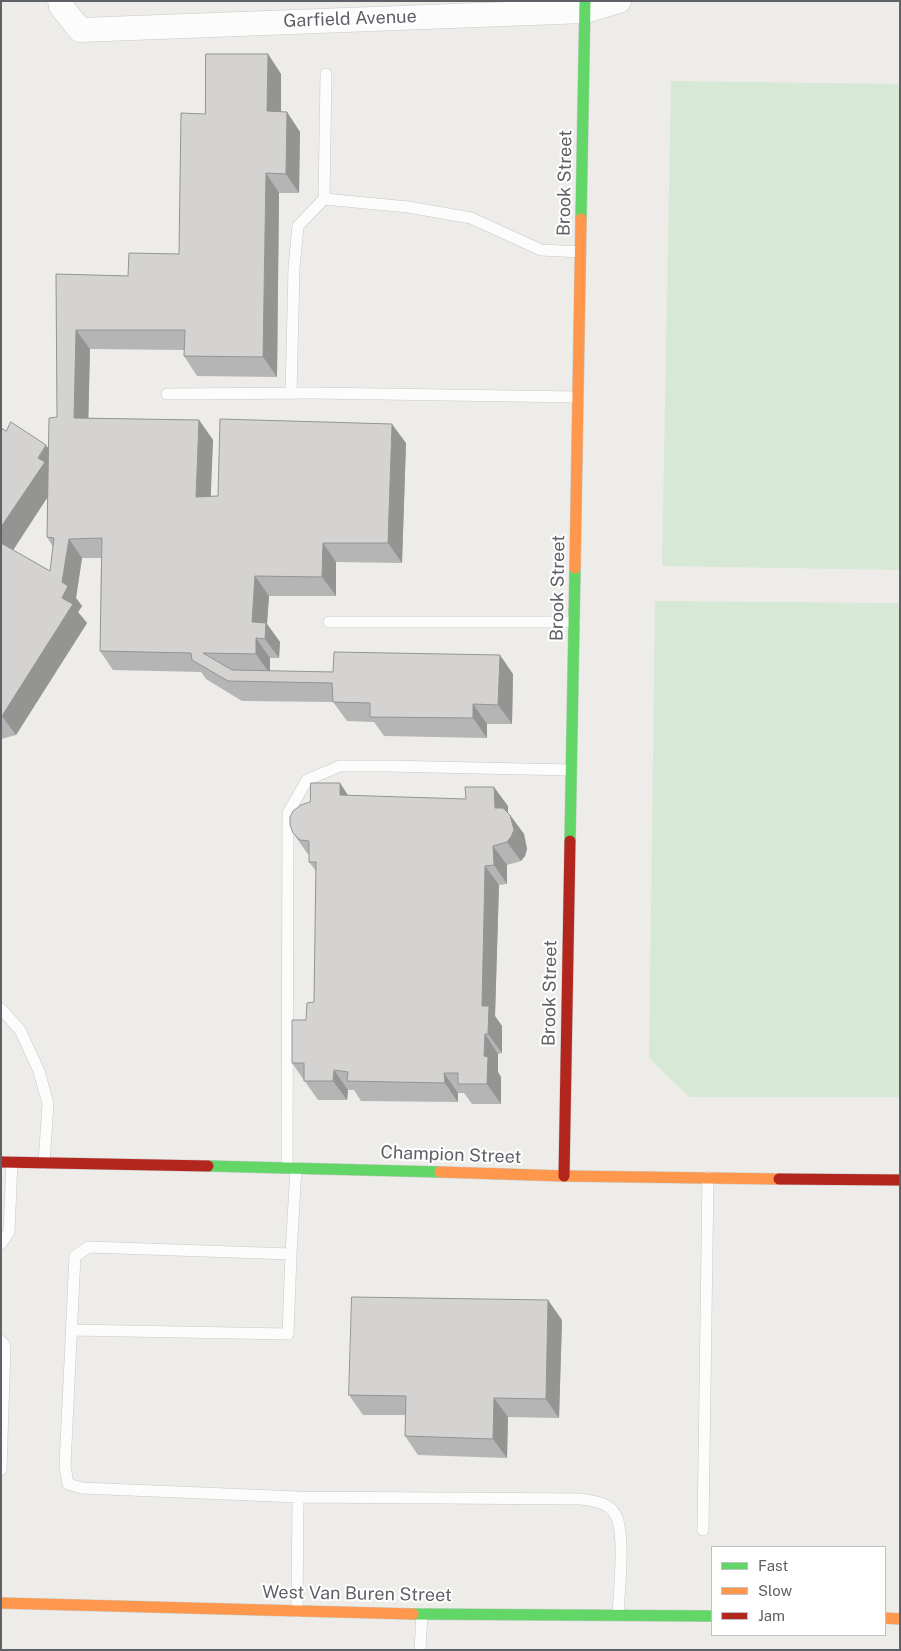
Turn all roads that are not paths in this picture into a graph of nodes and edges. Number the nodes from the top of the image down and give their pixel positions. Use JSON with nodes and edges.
{"nodes":[{"id":1,"x":60,"y":1,"type":"edge"},
{"id":2,"x":619,"y":1,"type":"edge"},
{"id":3,"x":585,"y":6,"type":"edge"},
{"id":4,"x":326,"y":74,"type":"dead end"},
{"id":5,"x":324,"y":199,"type":"junction"},
{"id":6,"x":581,"y":252,"type":"junction"},
{"id":7,"x":167,"y":394,"type":"dead end"},
{"id":8,"x":291,"y":394,"type":"junction"},
{"id":9,"x":580,"y":397,"type":"junction"},
{"id":10,"x":329,"y":622,"type":"dead end"},
{"id":11,"x":575,"y":622,"type":"junction"},
{"id":12,"x":571,"y":770,"type":"junction"},
{"id":13,"x":1,"y":1009,"type":"edge"},
{"id":14,"x":7,"y":1162,"type":"edge"},
{"id":15,"x":44,"y":1163,"type":"junction"},
{"id":16,"x":291,"y":1167,"type":"junction"},
{"id":17,"x":564,"y":1176,"type":"junction"},
{"id":18,"x":708,"y":1178,"type":"junction"},
{"id":19,"x":900,"y":1180,"type":"edge"},
{"id":20,"x":1,"y":1244,"type":"edge"},
{"id":21,"x":291,"y":1254,"type":"junction"},
{"id":22,"x":72,"y":1330,"type":"junction"},
{"id":23,"x":1,"y":1341,"type":"edge"},
{"id":24,"x":2,"y":1423,"type":"edge"},
{"id":25,"x":1,"y":1470,"type":"edge"},
{"id":26,"x":298,"y":1497,"type":"junction"},
{"id":27,"x":703,"y":1530,"type":"dead end"},
{"id":28,"x":1,"y":1603,"type":"edge"},
{"id":29,"x":297,"y":1611,"type":"junction"},
{"id":30,"x":422,"y":1614,"type":"junction"},
{"id":31,"x":618,"y":1614,"type":"junction"},
{"id":32,"x":711,"y":1616,"type":"edge"},
{"id":33,"x":886,"y":1618,"type":"edge"},
{"id":34,"x":900,"y":1619,"type":"edge"},
{"id":35,"x":420,"y":1650,"type":"edge"}],
"edges":[{"from":1,"to":3,"type":"street","name":"Garfield Avenue"},
{"from":2,"to":3,"type":"street","name":"Garfield Avenue"},
{"from":3,"to":6,"type":"street","name":"Brook Street"},
{"from":4,"to":5,"type":"lane"},
{"from":5,"to":6,"type":"lane"},
{"from":5,"to":8,"type":"lane"},
{"from":6,"to":9,"type":"street","name":"Brook Street"},
{"from":7,"to":8,"type":"lane"},
{"from":8,"to":9,"type":"lane"},
{"from":9,"to":11,"type":"street","name":"Brook Street"},
{"from":10,"to":11,"type":"lane"},
{"from":11,"to":12,"type":"street","name":"Brook Street"},
{"from":12,"to":16,"type":"lane"},
{"from":12,"to":17,"type":"street","name":"Brook Street"},
{"from":13,"to":15,"type":"lane"},
{"from":14,"to":15,"type":"street","name":"Champion Street"},
{"from":14,"to":20,"type":"lane"},
{"from":15,"to":16,"type":"street","name":"Champion Street"},
{"from":16,"to":17,"type":"street","name":"Champion Street"},
{"from":16,"to":21,"type":"lane"},
{"from":17,"to":18,"type":"street","name":"Champion Street"},
{"from":18,"to":19,"type":"street","name":"Champion Street"},
{"from":18,"to":27,"type":"lane"},
{"from":21,"to":22,"type":"lane"},
{"from":21,"to":22,"type":"lane"},
{"from":22,"to":26,"type":"lane"},
{"from":23,"to":24,"type":"lane"},
{"from":24,"to":25,"type":"lane"},
{"from":26,"to":29,"type":"lane"},
{"from":26,"to":31,"type":"lane"},
{"from":28,"to":29,"type":"street","name":"West Van Buren Street"},
{"from":29,"to":30,"type":"street","name":"West Van Buren Street"},
{"from":30,"to":31,"type":"street","name":"West Van Buren Street"},
{"from":30,"to":35,"type":"lane"},
{"from":31,"to":32,"type":"street","name":"West Van Buren Street"},
{"from":33,"to":34,"type":"street"}]}
